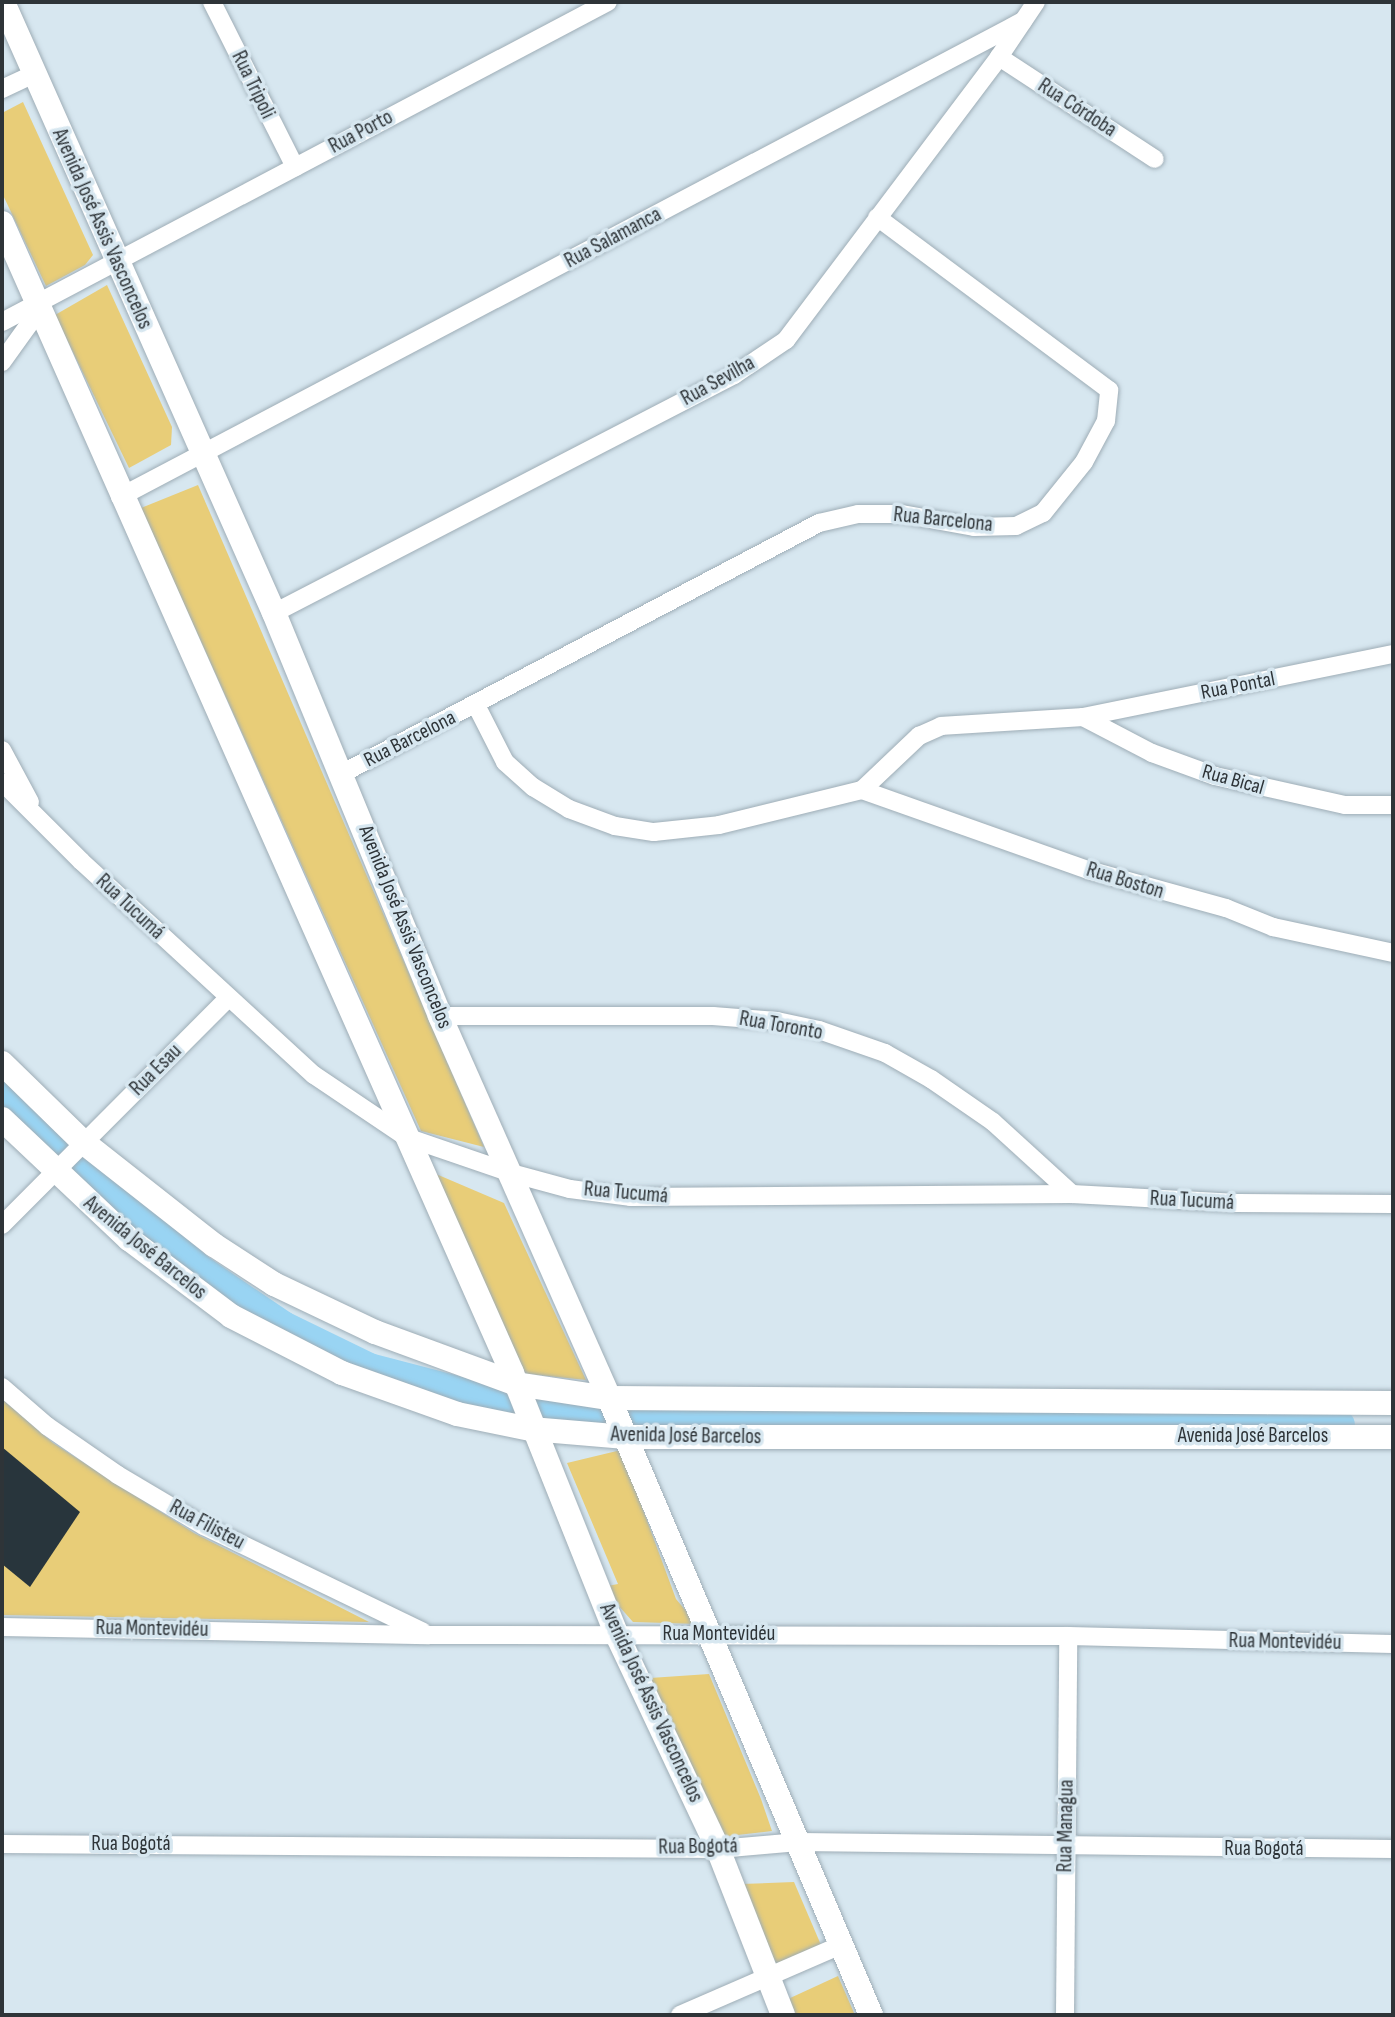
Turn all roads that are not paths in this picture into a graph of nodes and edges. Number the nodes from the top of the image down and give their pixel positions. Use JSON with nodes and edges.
{"nodes":[{"id":1,"x":3,"y":2,"type":"edge"},
{"id":2,"x":212,"y":2,"type":"edge"},
{"id":3,"x":608,"y":2,"type":"edge"},
{"id":4,"x":1036,"y":2,"type":"edge"},
{"id":5,"x":1023,"y":21,"type":"junction"},
{"id":6,"x":999,"y":57,"type":"junction"},
{"id":7,"x":34,"y":74,"type":"junction"},
{"id":8,"x":2,"y":89,"type":"edge"},
{"id":9,"x":1155,"y":159,"type":"dead end"},
{"id":10,"x":295,"y":167,"type":"junction"},
{"id":11,"x":877,"y":217,"type":"junction"},
{"id":12,"x":2,"y":223,"type":"edge"},
{"id":13,"x":116,"y":264,"type":"junction"},
{"id":14,"x":39,"y":306,"type":"junction"},
{"id":15,"x":2,"y":322,"type":"edge"},
{"id":16,"x":2,"y":362,"type":"edge"},
{"id":17,"x":203,"y":455,"type":"junction"},
{"id":18,"x":120,"y":497,"type":"junction"},
{"id":19,"x":274,"y":613,"type":"junction"},
{"id":20,"x":1393,"y":654,"type":"edge"},
{"id":21,"x":476,"y":705,"type":"junction"},
{"id":22,"x":1083,"y":717,"type":"junction"},
{"id":23,"x":2,"y":750,"type":"edge"},
{"id":24,"x":343,"y":774,"type":"junction"},
{"id":25,"x":2,"y":782,"type":"edge"},
{"id":26,"x":862,"y":790,"type":"junction"},
{"id":27,"x":1393,"y":805,"type":"edge"},
{"id":28,"x":41,"y":821,"type":"junction"},
{"id":29,"x":1393,"y":953,"type":"edge"},
{"id":30,"x":228,"y":998,"type":"junction"},
{"id":31,"x":440,"y":1016,"type":"junction"},
{"id":32,"x":2,"y":1063,"type":"edge"},
{"id":33,"x":2,"y":1119,"type":"edge"},
{"id":34,"x":406,"y":1138,"type":"junction"},
{"id":35,"x":80,"y":1146,"type":"junction"},
{"id":36,"x":59,"y":1167,"type":"junction"},
{"id":37,"x":511,"y":1173,"type":"junction"},
{"id":38,"x":1072,"y":1194,"type":"junction"},
{"id":39,"x":1393,"y":1203,"type":"edge"},
{"id":40,"x":2,"y":1225,"type":"edge"},
{"id":41,"x":2,"y":1387,"type":"edge"},
{"id":42,"x":1393,"y":1403,"type":"edge"},
{"id":43,"x":524,"y":1407,"type":"junction"},
{"id":44,"x":617,"y":1416,"type":"junction"},
{"id":45,"x":1393,"y":1437,"type":"edge"},
{"id":46,"x":2,"y":1627,"type":"edge"},
{"id":47,"x":617,"y":1634,"type":"junction"},
{"id":48,"x":710,"y":1634,"type":"junction"},
{"id":49,"x":429,"y":1635,"type":"junction"},
{"id":50,"x":1068,"y":1636,"type":"junction"},
{"id":51,"x":1393,"y":1644,"type":"edge"},
{"id":52,"x":799,"y":1842,"type":"junction"},
{"id":53,"x":2,"y":1844,"type":"edge"},
{"id":54,"x":1065,"y":1848,"type":"junction"},
{"id":55,"x":718,"y":1849,"type":"junction"},
{"id":56,"x":1393,"y":1849,"type":"edge"},
{"id":57,"x":841,"y":1945,"type":"junction"},
{"id":58,"x":768,"y":1978,"type":"junction"},
{"id":59,"x":680,"y":2015,"type":"edge"},
{"id":60,"x":783,"y":2015,"type":"edge"},
{"id":61,"x":872,"y":2015,"type":"edge"},
{"id":62,"x":1065,"y":2015,"type":"edge"}],
"edges":[{"from":1,"to":7,"type":"street","name":"Avenida José Assis Vasconcelos"},
{"from":2,"to":10,"type":"street","name":"Rua Tripoli"},
{"from":3,"to":10,"type":"street","name":"Rua Porto"},
{"from":4,"to":5,"type":"street","name":"Rua Sevilha"},
{"from":5,"to":6,"type":"street","name":"Rua Sevilha"},
{"from":5,"to":17,"type":"street","name":"Rua Salamanca"},
{"from":6,"to":9,"type":"street","name":"Rua Córdoba"},
{"from":6,"to":11,"type":"street","name":"Rua Sevilha"},
{"from":7,"to":8,"type":"street"},
{"from":7,"to":13,"type":"street","name":"Avenida José Assis Vasconcelos"},
{"from":10,"to":13,"type":"street","name":"Rua Porto"},
{"from":11,"to":19,"type":"street","name":"Rua Sevilha"},
{"from":11,"to":21,"type":"street","name":"Rua Barcelona"},
{"from":12,"to":14,"type":"street","name":"Avenida José Assis Vasconcelos"},
{"from":13,"to":14,"type":"street","name":"Rua Porto"},
{"from":13,"to":17,"type":"street","name":"Avenida José Assis Vasconcelos"},
{"from":14,"to":15,"type":"street"},
{"from":14,"to":16,"type":"street"},
{"from":14,"to":18,"type":"street","name":"Avenida José Assis Vasconcelos"},
{"from":17,"to":18,"type":"street"},
{"from":17,"to":19,"type":"street","name":"Avenida José Assis Vasconcelos"},
{"from":18,"to":34,"type":"street","name":"Avenida José Assis Vasconcelos"},
{"from":19,"to":24,"type":"street","name":"Avenida José Assis Vasconcelos"},
{"from":20,"to":22,"type":"street","name":"Rua Pontal"},
{"from":21,"to":24,"type":"street","name":"Rua Barcelona"},
{"from":21,"to":26,"type":"street"},
{"from":22,"to":26,"type":"street"},
{"from":22,"to":27,"type":"street","name":"Rua Bical"},
{"from":23,"to":28,"type":"street"},
{"from":24,"to":31,"type":"street","name":"Avenida José Assis Vasconcelos"},
{"from":25,"to":28,"type":"street","name":"Rua Tucumá"},
{"from":26,"to":29,"type":"street","name":"Rua Boston"},
{"from":28,"to":30,"type":"street","name":"Rua Tucumá"},
{"from":30,"to":34,"type":"street","name":"Rua Tucumá"},
{"from":30,"to":35,"type":"street","name":"Rua Esau"},
{"from":31,"to":37,"type":"street","name":"Avenida José Assis Vasconcelos"},
{"from":31,"to":38,"type":"street","name":"Rua Toronto"},
{"from":32,"to":35,"type":"street","name":"Avenida José Barcelos"},
{"from":33,"to":36,"type":"street","name":"Avenida José Barcelos"},
{"from":34,"to":37,"type":"street","name":"Rua Tucumá"},
{"from":34,"to":43,"type":"street","name":"Avenida José Assis Vasconcelos"},
{"from":35,"to":36,"type":"street"},
{"from":35,"to":43,"type":"street","name":"Avenida José Barcelos"},
{"from":36,"to":40,"type":"street"},
{"from":36,"to":43,"type":"street","name":"Avenida José Barcelos"},
{"from":37,"to":38,"type":"street","name":"Rua Tucumá"},
{"from":37,"to":44,"type":"street","name":"Avenida José Assis Vasconcelos"},
{"from":38,"to":39,"type":"street","name":"Rua Tucumá"},
{"from":41,"to":49,"type":"street","name":"Rua Filisteu"},
{"from":42,"to":44,"type":"street","name":"Avenida José Barcelos"},
{"from":43,"to":44,"type":"street","name":"Avenida José Barcelos"},
{"from":43,"to":44,"type":"street","name":"Avenida José Barcelos"},
{"from":43,"to":47,"type":"street","name":"Avenida José Assis Vasconcelos"},
{"from":44,"to":45,"type":"street","name":"Avenida José Barcelos"},
{"from":44,"to":48,"type":"street","name":"Avenida José Assis Vasconcelos"},
{"from":46,"to":49,"type":"street","name":"Rua Montevidéu"},
{"from":47,"to":48,"type":"street","name":"Rua Montevidéu"},
{"from":47,"to":49,"type":"street","name":"Rua Montevidéu"},
{"from":47,"to":55,"type":"street","name":"Avenida José Assis Vasconcelos"},
{"from":48,"to":50,"type":"street","name":"Rua Montevidéu"},
{"from":48,"to":52,"type":"street","name":"Avenida José Assis Vasconcelos"},
{"from":50,"to":51,"type":"street","name":"Rua Montevidéu"},
{"from":50,"to":54,"type":"street","name":"Rua Managua"},
{"from":52,"to":54,"type":"street","name":"Rua Bogotá"},
{"from":52,"to":55,"type":"street","name":"Rua Bogotá"},
{"from":52,"to":57,"type":"street","name":"Avenida José Assis Vasconcelos"},
{"from":53,"to":55,"type":"street","name":"Rua Bogotá"},
{"from":54,"to":56,"type":"street","name":"Rua Bogotá"},
{"from":54,"to":62,"type":"street","name":"Rua Managua"},
{"from":55,"to":58,"type":"street","name":"Avenida José Assis Vasconcelos"},
{"from":57,"to":58,"type":"street"},
{"from":57,"to":61,"type":"street","name":"Avenida José Assis Vasconcelos"},
{"from":58,"to":59,"type":"street"},
{"from":58,"to":60,"type":"street","name":"Avenida José Assis Vasconcelos"}]}
